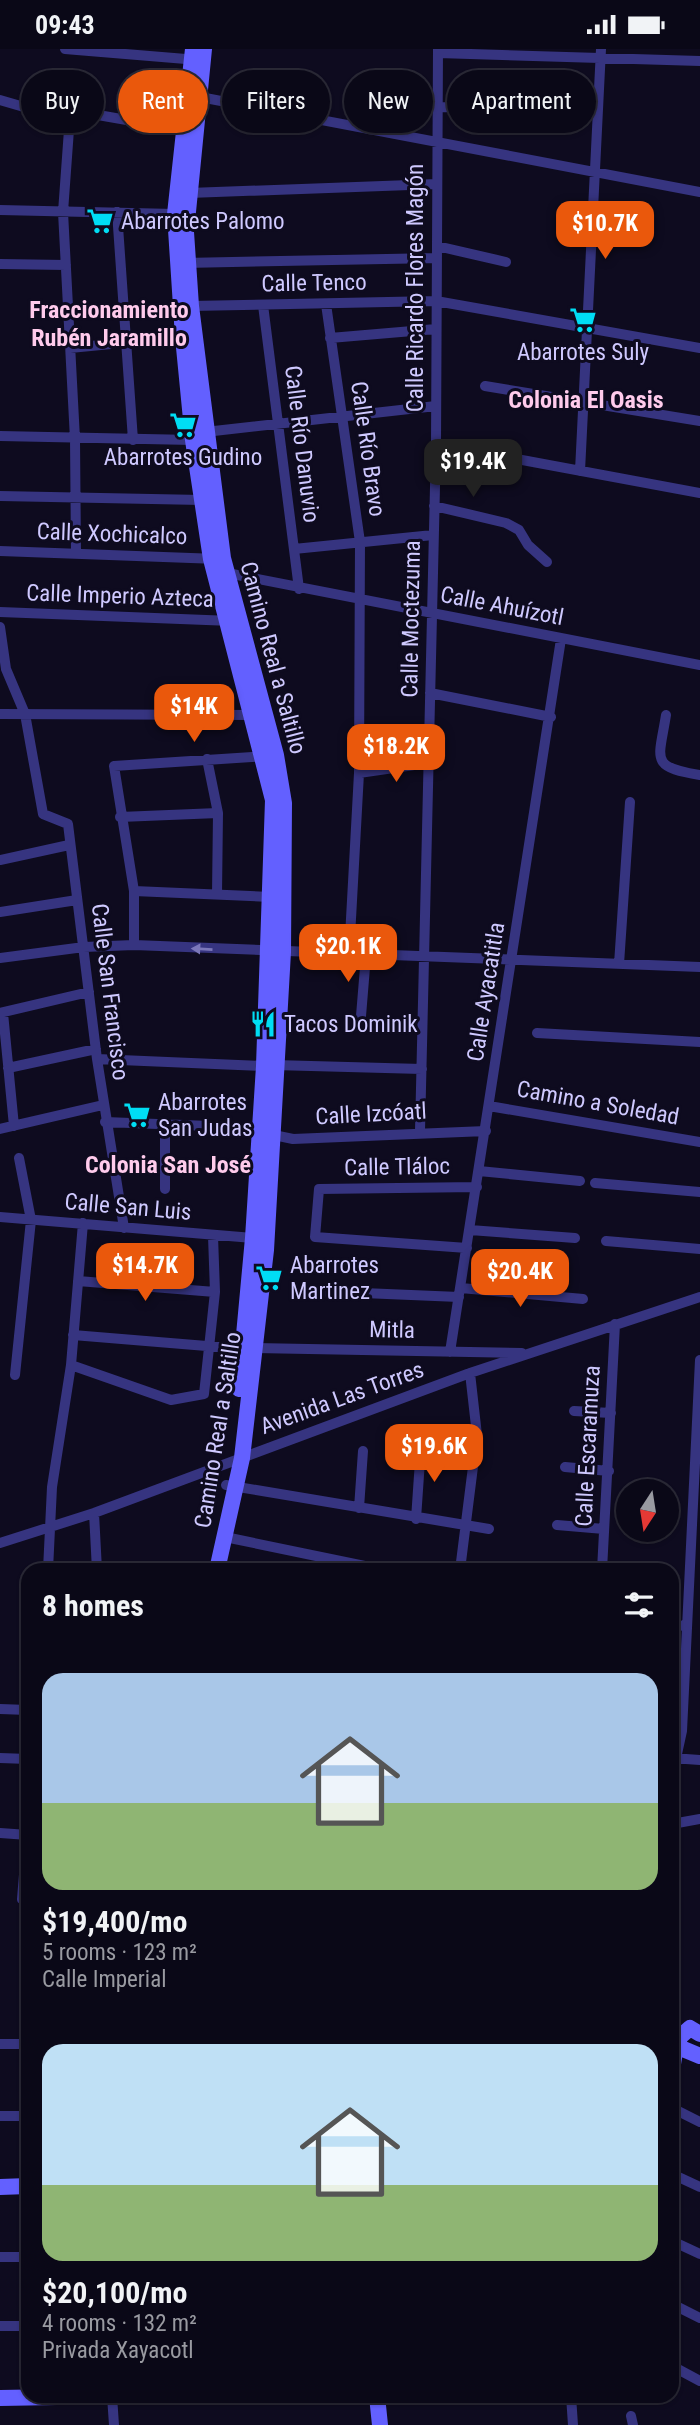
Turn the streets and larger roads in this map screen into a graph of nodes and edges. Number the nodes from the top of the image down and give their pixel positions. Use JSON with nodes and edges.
{"nodes":[{"id":1,"x":65,"y":49,"type":"edge"},
{"id":2,"x":438,"y":51,"type":"edge"},
{"id":3,"x":600,"y":53,"type":"edge"},
{"id":4,"x":198,"y":55,"type":"edge"},
{"id":5,"x":700,"y":61,"type":"edge"},
{"id":6,"x":208,"y":99,"type":"edge"},
{"id":7,"x":0,"y":100,"type":"edge"},
{"id":8,"x":21,"y":107,"type":"edge"},
{"id":9,"x":438,"y":107,"type":"junction"},
{"id":10,"x":447,"y":107,"type":"edge"},
{"id":11,"x":69,"y":133,"type":"edge"},
{"id":12,"x":184,"y":133,"type":"edge"},
{"id":13,"x":196,"y":133,"type":"edge"},
{"id":14,"x":437,"y":142,"type":"junction"},
{"id":15,"x":594,"y":173,"type":"junction"},
{"id":16,"x":437,"y":184,"type":"junction"},
{"id":17,"x":700,"y":192,"type":"edge"},
{"id":18,"x":189,"y":193,"type":"junction"},
{"id":19,"x":0,"y":210,"type":"edge"},
{"id":20,"x":63,"y":212,"type":"junction"},
{"id":21,"x":117,"y":212,"type":"junction"},
{"id":22,"x":175,"y":214,"type":"junction"},
{"id":23,"x":437,"y":252,"type":"junction"},
{"id":24,"x":506,"y":262,"type":"dead end"},
{"id":25,"x":183,"y":263,"type":"junction"},
{"id":26,"x":0,"y":264,"type":"edge"},
{"id":27,"x":66,"y":265,"type":"junction"},
{"id":28,"x":436,"y":302,"type":"junction"},
{"id":29,"x":326,"y":304,"type":"junction"},
{"id":30,"x":263,"y":305,"type":"junction"},
{"id":31,"x":191,"y":306,"type":"junction"},
{"id":32,"x":586,"y":326,"type":"junction"},
{"id":33,"x":436,"y":329,"type":"junction"},
{"id":34,"x":183,"y":337,"type":"junction"},
{"id":35,"x":330,"y":338,"type":"junction"},
{"id":36,"x":125,"y":342,"type":"junction"},
{"id":37,"x":70,"y":348,"type":"junction"},
{"id":38,"x":700,"y":348,"type":"edge"},
{"id":39,"x":485,"y":386,"type":"dead end"},
{"id":40,"x":582,"y":402,"type":"junction"},
{"id":41,"x":436,"y":406,"type":"junction"},
{"id":42,"x":342,"y":417,"type":"junction"},
{"id":43,"x":700,"y":421,"type":"edge"},
{"id":44,"x":278,"y":424,"type":"junction"},
{"id":45,"x":0,"y":436,"type":"edge"},
{"id":46,"x":199,"y":436,"type":"junction"},
{"id":47,"x":75,"y":439,"type":"junction"},
{"id":48,"x":134,"y":440,"type":"junction"},
{"id":49,"x":436,"y":444,"type":"junction"},
{"id":50,"x":580,"y":471,"type":"junction"},
{"id":51,"x":700,"y":493,"type":"edge"},
{"id":52,"x":0,"y":496,"type":"edge"},
{"id":53,"x":77,"y":498,"type":"junction"},
{"id":54,"x":202,"y":500,"type":"junction"},
{"id":55,"x":434,"y":506,"type":"junction"},
{"id":56,"x":433,"y":535,"type":"junction"},
{"id":57,"x":360,"y":542,"type":"junction"},
{"id":58,"x":294,"y":549,"type":"junction"},
{"id":59,"x":0,"y":551,"type":"edge"},
{"id":60,"x":76,"y":554,"type":"junction"},
{"id":61,"x":548,"y":562,"type":"dead end"},
{"id":62,"x":218,"y":565,"type":"junction"},
{"id":63,"x":299,"y":589,"type":"junction"},
{"id":64,"x":362,"y":601,"type":"junction"},
{"id":65,"x":0,"y":612,"type":"edge"},
{"id":66,"x":432,"y":614,"type":"junction"},
{"id":67,"x":233,"y":621,"type":"junction"},
{"id":68,"x":0,"y":627,"type":"edge"},
{"id":69,"x":561,"y":639,"type":"junction"},
{"id":70,"x":700,"y":665,"type":"edge"},
{"id":71,"x":430,"y":693,"type":"junction"},
{"id":72,"x":0,"y":714,"type":"edge"},
{"id":73,"x":25,"y":714,"type":"junction"},
{"id":74,"x":252,"y":715,"type":"junction"},
{"id":75,"x":666,"y":715,"type":"dead end"},
{"id":76,"x":551,"y":717,"type":"junction"},
{"id":77,"x":270,"y":756,"type":"junction"},
{"id":78,"x":207,"y":759,"type":"junction"},
{"id":79,"x":428,"y":763,"type":"junction"},
{"id":80,"x":359,"y":773,"type":"junction"},
{"id":81,"x":700,"y":775,"type":"edge"},
{"id":82,"x":630,"y":802,"type":"dead end"},
{"id":83,"x":218,"y":813,"type":"junction"},
{"id":84,"x":120,"y":817,"type":"junction"},
{"id":85,"x":69,"y":845,"type":"junction"},
{"id":86,"x":0,"y":860,"type":"edge"},
{"id":87,"x":134,"y":891,"type":"junction"},
{"id":88,"x":218,"y":894,"type":"junction"},
{"id":89,"x":271,"y":897,"type":"junction"},
{"id":90,"x":77,"y":900,"type":"junction"},
{"id":91,"x":0,"y":912,"type":"edge"},
{"id":92,"x":134,"y":945,"type":"junction"},
{"id":93,"x":84,"y":947,"type":"junction"},
{"id":94,"x":276,"y":952,"type":"junction"},
{"id":95,"x":349,"y":955,"type":"junction"},
{"id":96,"x":366,"y":955,"type":"junction"},
{"id":97,"x":424,"y":957,"type":"junction"},
{"id":98,"x":0,"y":958,"type":"edge"},
{"id":99,"x":512,"y":961,"type":"junction"},
{"id":100,"x":619,"y":964,"type":"junction"},
{"id":101,"x":700,"y":967,"type":"edge"},
{"id":102,"x":89,"y":992,"type":"junction"},
{"id":103,"x":2,"y":1013,"type":"edge"},
{"id":104,"x":361,"y":1016,"type":"dead end"},
{"id":105,"x":537,"y":1033,"type":"dead end"},
{"id":106,"x":700,"y":1042,"type":"edge"},
{"id":107,"x":96,"y":1054,"type":"junction"},
{"id":108,"x":269,"y":1065,"type":"junction"},
{"id":109,"x":8,"y":1068,"type":"junction"},
{"id":110,"x":422,"y":1069,"type":"junction"},
{"id":111,"x":103,"y":1105,"type":"junction"},
{"id":112,"x":489,"y":1107,"type":"junction"},
{"id":113,"x":105,"y":1122,"type":"junction"},
{"id":114,"x":165,"y":1122,"type":"junction"},
{"id":115,"x":13,"y":1126,"type":"junction"},
{"id":116,"x":0,"y":1129,"type":"edge"},
{"id":117,"x":420,"y":1131,"type":"junction"},
{"id":118,"x":486,"y":1131,"type":"junction"},
{"id":119,"x":265,"y":1133,"type":"junction"},
{"id":120,"x":700,"y":1142,"type":"edge"},
{"id":121,"x":19,"y":1158,"type":"dead end"},
{"id":122,"x":479,"y":1171,"type":"junction"},
{"id":123,"x":580,"y":1181,"type":"dead end"},
{"id":124,"x":596,"y":1183,"type":"dead end"},
{"id":125,"x":477,"y":1187,"type":"junction"},
{"id":126,"x":165,"y":1189,"type":"dead end"},
{"id":127,"x":700,"y":1192,"type":"edge"},
{"id":128,"x":0,"y":1217,"type":"edge"},
{"id":129,"x":30,"y":1220,"type":"junction"},
{"id":130,"x":83,"y":1223,"type":"junction"},
{"id":131,"x":124,"y":1227,"type":"junction"},
{"id":132,"x":470,"y":1230,"type":"junction"},
{"id":133,"x":213,"y":1236,"type":"junction"},
{"id":134,"x":253,"y":1238,"type":"junction"},
{"id":135,"x":575,"y":1238,"type":"dead end"},
{"id":136,"x":606,"y":1241,"type":"dead end"},
{"id":137,"x":467,"y":1248,"type":"junction"},
{"id":138,"x":700,"y":1249,"type":"edge"},
{"id":139,"x":78,"y":1281,"type":"junction"},
{"id":140,"x":315,"y":1291,"type":"dead end"},
{"id":141,"x":460,"y":1292,"type":"junction"},
{"id":142,"x":215,"y":1293,"type":"junction"},
{"id":143,"x":700,"y":1297,"type":"edge"},
{"id":144,"x":583,"y":1299,"type":"dead end"},
{"id":145,"x":615,"y":1324,"type":"junction"},
{"id":146,"x":73,"y":1335,"type":"junction"},
{"id":147,"x":209,"y":1346,"type":"junction"},
{"id":148,"x":249,"y":1349,"type":"junction"},
{"id":149,"x":450,"y":1352,"type":"junction"},
{"id":150,"x":529,"y":1353,"type":"junction"},
{"id":151,"x":700,"y":1360,"type":"edge"},
{"id":152,"x":71,"y":1365,"type":"junction"},
{"id":153,"x":470,"y":1373,"type":"junction"},
{"id":154,"x":15,"y":1375,"type":"dead end"},
{"id":155,"x":573,"y":1411,"type":"dead end"},
{"id":156,"x":611,"y":1413,"type":"junction"},
{"id":157,"x":421,"y":1446,"type":"dead end"},
{"id":158,"x":363,"y":1451,"type":"dead end"},
{"id":159,"x":236,"y":1460,"type":"junction"},
{"id":160,"x":565,"y":1467,"type":"dead end"},
{"id":161,"x":609,"y":1471,"type":"junction"},
{"id":162,"x":231,"y":1486,"type":"junction"},
{"id":163,"x":359,"y":1508,"type":"junction"},
{"id":164,"x":94,"y":1513,"type":"junction"},
{"id":165,"x":415,"y":1519,"type":"junction"},
{"id":166,"x":557,"y":1525,"type":"dead end"},
{"id":167,"x":49,"y":1527,"type":"junction"},
{"id":168,"x":467,"y":1527,"type":"junction"},
{"id":169,"x":489,"y":1529,"type":"dead end"},
{"id":170,"x":604,"y":1529,"type":"junction"},
{"id":171,"x":225,"y":1537,"type":"junction"},
{"id":172,"x":0,"y":1542,"type":"edge"},
{"id":173,"x":48,"y":1563,"type":"edge"},
{"id":174,"x":97,"y":1563,"type":"edge"},
{"id":175,"x":210,"y":1563,"type":"edge"},
{"id":176,"x":219,"y":1563,"type":"edge"},
{"id":177,"x":350,"y":1563,"type":"edge"},
{"id":178,"x":461,"y":1563,"type":"edge"},
{"id":179,"x":602,"y":1563,"type":"edge"},
{"id":180,"x":695,"y":1565,"type":"edge"},
{"id":181,"x":679,"y":1625,"type":"edge"},
{"id":182,"x":687,"y":1626,"type":"junction"},
{"id":183,"x":679,"y":1695,"type":"edge"},
{"id":184,"x":684,"y":1696,"type":"junction"},
{"id":185,"x":0,"y":1709,"type":"edge"},
{"id":186,"x":21,"y":1710,"type":"edge"},
{"id":187,"x":679,"y":1741,"type":"edge"},
{"id":188,"x":0,"y":1758,"type":"edge"},
{"id":189,"x":679,"y":1758,"type":"edge"},
{"id":190,"x":21,"y":1759,"type":"edge"},
{"id":191,"x":700,"y":1760,"type":"edge"},
{"id":192,"x":700,"y":1819,"type":"edge"},
{"id":193,"x":679,"y":1823,"type":"edge"},
{"id":194,"x":21,"y":1836,"type":"edge"},
{"id":195,"x":1,"y":1837,"type":"edge"},
{"id":196,"x":697,"y":2027,"type":"edge"},
{"id":197,"x":679,"y":2041,"type":"edge"},
{"id":198,"x":0,"y":2044,"type":"edge"},
{"id":199,"x":21,"y":2044,"type":"edge"},
{"id":200,"x":679,"y":2047,"type":"edge"},
{"id":201,"x":700,"y":2056,"type":"edge"},
{"id":202,"x":679,"y":2112,"type":"edge"},
{"id":203,"x":0,"y":2116,"type":"edge"},
{"id":204,"x":21,"y":2116,"type":"edge"},
{"id":205,"x":700,"y":2122,"type":"edge"},
{"id":206,"x":679,"y":2177,"type":"edge"},
{"id":207,"x":21,"y":2186,"type":"edge"},
{"id":208,"x":0,"y":2187,"type":"edge"},
{"id":209,"x":700,"y":2187,"type":"edge"},
{"id":210,"x":679,"y":2244,"type":"edge"},
{"id":211,"x":700,"y":2254,"type":"edge"},
{"id":212,"x":0,"y":2257,"type":"edge"},
{"id":213,"x":21,"y":2257,"type":"edge"},
{"id":214,"x":679,"y":2308,"type":"edge"},
{"id":215,"x":700,"y":2318,"type":"edge"},
{"id":216,"x":0,"y":2326,"type":"edge"},
{"id":217,"x":21,"y":2326,"type":"edge"},
{"id":218,"x":679,"y":2370,"type":"edge"},
{"id":219,"x":700,"y":2381,"type":"edge"},
{"id":220,"x":0,"y":2398,"type":"edge"},
{"id":221,"x":21,"y":2398,"type":"edge"},
{"id":222,"x":113,"y":2403,"type":"edge"},
{"id":223,"x":378,"y":2403,"type":"edge"},
{"id":224,"x":571,"y":2403,"type":"edge"},
{"id":225,"x":114,"y":2425,"type":"edge"},
{"id":226,"x":380,"y":2425,"type":"edge"},
{"id":227,"x":573,"y":2425,"type":"edge"}],
"edges":[{"from":1,"to":4,"type":"street"},
{"from":2,"to":3,"type":"street"},
{"from":2,"to":9,"type":"street","name":"Calle Ricardo Flores Magón"},
{"from":3,"to":5,"type":"street"},
{"from":3,"to":15,"type":"street"},
{"from":6,"to":14,"type":"street"},
{"from":7,"to":8,"type":"street"},
{"from":9,"to":10,"type":"street"},
{"from":9,"to":14,"type":"street","name":"Calle Ricardo Flores Magón"},
{"from":11,"to":20,"type":"street"},
{"from":12,"to":22,"type":"street","name":"Camino Real a Saltillo"},
{"from":13,"to":18,"type":"street","name":"Camino Real a Saltillo"},
{"from":14,"to":15,"type":"street"},
{"from":14,"to":16,"type":"street","name":"Calle Ricardo Flores Magón"},
{"from":15,"to":17,"type":"street"},
{"from":15,"to":32,"type":"street"},
{"from":16,"to":18,"type":"street"},
{"from":16,"to":23,"type":"street","name":"Calle Ricardo Flores Magón"},
{"from":18,"to":25,"type":"street","name":"Camino Real a Saltillo"},
{"from":19,"to":20,"type":"street"},
{"from":20,"to":21,"type":"street"},
{"from":20,"to":27,"type":"street"},
{"from":21,"to":22,"type":"street"},
{"from":21,"to":36,"type":"street"},
{"from":22,"to":25,"type":"street","name":"Camino Real a Saltillo"},
{"from":23,"to":24,"type":"street"},
{"from":23,"to":25,"type":"street"},
{"from":23,"to":28,"type":"street","name":"Calle Ricardo Flores Magón"},
{"from":25,"to":31,"type":"street","name":"Camino Real a Saltillo"},
{"from":25,"to":34,"type":"street","name":"Camino Real a Saltillo"},
{"from":26,"to":27,"type":"street"},
{"from":27,"to":37,"type":"street"},
{"from":28,"to":29,"type":"street","name":"Calle Tenco"},
{"from":28,"to":32,"type":"street","name":"Calle Tenco"},
{"from":28,"to":33,"type":"street","name":"Calle Ricardo Flores Magón"},
{"from":29,"to":30,"type":"street","name":"Calle Tenco"},
{"from":29,"to":35,"type":"street","name":"Calle Río Bravo"},
{"from":30,"to":31,"type":"street","name":"Calle Tenco"},
{"from":30,"to":44,"type":"street","name":"Calle Río Danuvio"},
{"from":31,"to":46,"type":"street","name":"Camino Real a Saltillo"},
{"from":32,"to":38,"type":"street","name":"Calle Tenco"},
{"from":32,"to":40,"type":"street"},
{"from":33,"to":35,"type":"street"},
{"from":33,"to":41,"type":"street","name":"Calle Ricardo Flores Magón"},
{"from":34,"to":36,"type":"street"},
{"from":34,"to":46,"type":"street","name":"Camino Real a Saltillo"},
{"from":35,"to":42,"type":"street","name":"Calle Río Bravo"},
{"from":36,"to":37,"type":"street"},
{"from":36,"to":48,"type":"street"},
{"from":37,"to":47,"type":"street"},
{"from":39,"to":40,"type":"street"},
{"from":40,"to":43,"type":"street"},
{"from":40,"to":50,"type":"street"},
{"from":41,"to":42,"type":"street"},
{"from":41,"to":49,"type":"street","name":"Calle Ricardo Flores Magón"},
{"from":42,"to":44,"type":"street"},
{"from":42,"to":57,"type":"street","name":"Calle Río Bravo"},
{"from":44,"to":46,"type":"street"},
{"from":44,"to":58,"type":"street","name":"Calle Río Danuvio"},
{"from":45,"to":47,"type":"street"},
{"from":46,"to":48,"type":"street"},
{"from":46,"to":54,"type":"street","name":"Camino Real a Saltillo"},
{"from":46,"to":62,"type":"street","name":"Camino Real a Saltillo"},
{"from":47,"to":48,"type":"street"},
{"from":47,"to":53,"type":"street"},
{"from":49,"to":50,"type":"street"},
{"from":49,"to":55,"type":"street","name":"Calle Moctezuma"},
{"from":50,"to":51,"type":"street"},
{"from":52,"to":53,"type":"street"},
{"from":53,"to":54,"type":"street"},
{"from":53,"to":60,"type":"street"},
{"from":54,"to":62,"type":"street","name":"Camino Real a Saltillo"},
{"from":55,"to":56,"type":"street","name":"Calle Moctezuma"},
{"from":55,"to":61,"type":"street"},
{"from":56,"to":57,"type":"street"},
{"from":56,"to":66,"type":"street","name":"Calle Moctezuma"},
{"from":57,"to":58,"type":"street"},
{"from":57,"to":64,"type":"street","name":"Calle Río Bravo"},
{"from":58,"to":63,"type":"street","name":"Calle Río Danuvio"},
{"from":59,"to":60,"type":"street","name":"Calle Xochicalco"},
{"from":60,"to":62,"type":"street","name":"Calle Xochicalco"},
{"from":62,"to":63,"type":"street","name":"Calle Ahuízotl"},
{"from":62,"to":67,"type":"street","name":"Camino Real a Saltillo"},
{"from":63,"to":64,"type":"street","name":"Calle Ahuízotl"},
{"from":64,"to":66,"type":"street","name":"Calle Ahuízotl"},
{"from":64,"to":80,"type":"street","name":"Calle Río Bravo"},
{"from":65,"to":67,"type":"street","name":"Calle Imperio Azteca"},
{"from":66,"to":69,"type":"street","name":"Calle Ahuízotl"},
{"from":66,"to":71,"type":"street","name":"Calle Moctezuma"},
{"from":67,"to":74,"type":"street","name":"Camino Real a Saltillo"},
{"from":67,"to":77,"type":"street","name":"Camino Real a Saltillo"},
{"from":68,"to":73,"type":"street"},
{"from":69,"to":70,"type":"street","name":"Calle Ahuízotl"},
{"from":69,"to":76,"type":"street","name":"Calle Ayacatitla"},
{"from":71,"to":76,"type":"street"},
{"from":71,"to":79,"type":"street","name":"Calle Moctezuma"},
{"from":72,"to":73,"type":"street"},
{"from":73,"to":74,"type":"street"},
{"from":73,"to":85,"type":"street","name":"Calle San Francisco"},
{"from":74,"to":77,"type":"street","name":"Camino Real a Saltillo"},
{"from":75,"to":81,"type":"street"},
{"from":76,"to":99,"type":"street","name":"Calle Ayacatitla"},
{"from":77,"to":78,"type":"street"},
{"from":77,"to":89,"type":"street","name":"Camino Real a Saltillo"},
{"from":77,"to":94,"type":"street","name":"Camino Real a Saltillo"},
{"from":78,"to":83,"type":"street"},
{"from":78,"to":84,"type":"street"},
{"from":79,"to":80,"type":"street"},
{"from":79,"to":97,"type":"street","name":"Calle Moctezuma"},
{"from":80,"to":95,"type":"street","name":"Calle Río Bravo"},
{"from":82,"to":100,"type":"street"},
{"from":83,"to":84,"type":"street"},
{"from":83,"to":88,"type":"street"},
{"from":84,"to":87,"type":"street"},
{"from":85,"to":86,"type":"street"},
{"from":85,"to":90,"type":"street","name":"Calle San Francisco"},
{"from":87,"to":88,"type":"street"},
{"from":87,"to":92,"type":"street"},
{"from":88,"to":89,"type":"street"},
{"from":89,"to":94,"type":"street","name":"Camino Real a Saltillo"},
{"from":90,"to":91,"type":"street"},
{"from":90,"to":93,"type":"street","name":"Calle San Francisco"},
{"from":92,"to":93,"type":"street"},
{"from":94,"to":92,"type":"street","one_way":true},
{"from":93,"to":98,"type":"street"},
{"from":93,"to":102,"type":"street","name":"Calle San Francisco"},
{"from":94,"to":95,"type":"street"},
{"from":94,"to":108,"type":"street","name":"Camino Real a Saltillo"},
{"from":95,"to":96,"type":"street"},
{"from":96,"to":97,"type":"street"},
{"from":96,"to":104,"type":"street"},
{"from":97,"to":99,"type":"street"},
{"from":97,"to":110,"type":"street","name":"Calle Moctezuma"},
{"from":99,"to":100,"type":"street"},
{"from":99,"to":112,"type":"street","name":"Calle Ayacatitla"},
{"from":100,"to":101,"type":"street"},
{"from":102,"to":103,"type":"street"},
{"from":102,"to":107,"type":"street","name":"Calle San Francisco"},
{"from":103,"to":109,"type":"street"},
{"from":105,"to":106,"type":"street"},
{"from":107,"to":108,"type":"street"},
{"from":107,"to":109,"type":"street"},
{"from":107,"to":111,"type":"street","name":"Calle San Francisco"},
{"from":108,"to":110,"type":"street"},
{"from":108,"to":119,"type":"street","name":"Camino Real a Saltillo"},
{"from":109,"to":115,"type":"street"},
{"from":110,"to":117,"type":"street","name":"Calle Moctezuma"},
{"from":111,"to":113,"type":"street","name":"Calle San Francisco"},
{"from":111,"to":115,"type":"street"},
{"from":112,"to":118,"type":"street","name":"Calle Ayacatitla"},
{"from":112,"to":120,"type":"street","name":"Camino a Soledad"},
{"from":113,"to":114,"type":"street","name":"Calle Izcóatl"},
{"from":113,"to":131,"type":"street","name":"Calle San Francisco"},
{"from":114,"to":119,"type":"street","name":"Calle Izcóatl"},
{"from":114,"to":126,"type":"street"},
{"from":115,"to":116,"type":"street"},
{"from":117,"to":118,"type":"street","name":"Calle Izcóatl"},
{"from":117,"to":119,"type":"street","name":"Calle Izcóatl"},
{"from":118,"to":122,"type":"street","name":"Calle Ayacatitla"},
{"from":119,"to":134,"type":"street","name":"Camino Real a Saltillo"},
{"from":119,"to":148,"type":"street","name":"Camino Real a Saltillo"},
{"from":121,"to":129,"type":"street"},
{"from":122,"to":123,"type":"street"},
{"from":122,"to":125,"type":"street","name":"Calle Ayacatitla"},
{"from":124,"to":127,"type":"street"},
{"from":125,"to":132,"type":"street","name":"Calle Ayacatitla"},
{"from":125,"to":137,"type":"street","name":"Calle Tláloc"},
{"from":128,"to":129,"type":"street","name":"Calle San Luis"},
{"from":129,"to":130,"type":"street","name":"Calle San Luis"},
{"from":129,"to":154,"type":"street"},
{"from":130,"to":131,"type":"street","name":"Calle San Luis"},
{"from":130,"to":139,"type":"street"},
{"from":131,"to":133,"type":"street","name":"Calle San Luis"},
{"from":132,"to":135,"type":"street"},
{"from":132,"to":137,"type":"street","name":"Calle Ayacatitla"},
{"from":133,"to":134,"type":"street","name":"Calle San Luis"},
{"from":133,"to":142,"type":"street"},
{"from":134,"to":148,"type":"street","name":"Camino Real a Saltillo"},
{"from":136,"to":138,"type":"street"},
{"from":137,"to":141,"type":"street","name":"Calle Ayacatitla"},
{"from":139,"to":142,"type":"street"},
{"from":139,"to":146,"type":"street"},
{"from":140,"to":141,"type":"street"},
{"from":141,"to":144,"type":"street"},
{"from":141,"to":149,"type":"street","name":"Calle Ayacatitla"},
{"from":142,"to":147,"type":"street"},
{"from":143,"to":145,"type":"street","name":"Avenida Las Torres"},
{"from":145,"to":150,"type":"street","name":"Avenida Las Torres"},
{"from":145,"to":156,"type":"street","name":"Calle Escaramuza"},
{"from":146,"to":147,"type":"street","name":"Mitla"},
{"from":146,"to":152,"type":"street"},
{"from":147,"to":148,"type":"street","name":"Mitla"},
{"from":147,"to":152,"type":"street"},
{"from":148,"to":149,"type":"street","name":"Mitla"},
{"from":148,"to":159,"type":"street","name":"Camino Real a Saltillo"},
{"from":149,"to":150,"type":"street","name":"Mitla"},
{"from":150,"to":153,"type":"street","name":"Avenida Las Torres"},
{"from":151,"to":180,"type":"street"},
{"from":152,"to":167,"type":"street"},
{"from":153,"to":159,"type":"street","name":"Avenida Las Torres"},
{"from":153,"to":168,"type":"street"},
{"from":155,"to":156,"type":"street"},
{"from":156,"to":161,"type":"street","name":"Calle Escaramuza"},
{"from":157,"to":165,"type":"street"},
{"from":158,"to":163,"type":"street"},
{"from":159,"to":162,"type":"street","name":"Camino Real a Saltillo"},
{"from":159,"to":164,"type":"street","name":"Avenida Las Torres"},
{"from":160,"to":161,"type":"street"},
{"from":161,"to":170,"type":"street","name":"Calle Escaramuza"},
{"from":162,"to":163,"type":"street"},
{"from":162,"to":171,"type":"street","name":"Camino Real a Saltillo"},
{"from":162,"to":175,"type":"street","name":"Camino Real a Saltillo"},
{"from":163,"to":165,"type":"street"},
{"from":164,"to":167,"type":"street","name":"Avenida Las Torres"},
{"from":164,"to":174,"type":"street"},
{"from":165,"to":168,"type":"street"},
{"from":166,"to":170,"type":"street"},
{"from":167,"to":172,"type":"street","name":"Avenida Las Torres"},
{"from":167,"to":173,"type":"street"},
{"from":168,"to":169,"type":"street"},
{"from":168,"to":178,"type":"street"},
{"from":170,"to":179,"type":"street","name":"Calle Escaramuza"},
{"from":171,"to":176,"type":"street","name":"Camino Real a Saltillo"},
{"from":171,"to":177,"type":"street"},
{"from":180,"to":182,"type":"street"},
{"from":181,"to":182,"type":"street"},
{"from":182,"to":184,"type":"street"},
{"from":183,"to":184,"type":"street"},
{"from":184,"to":187,"type":"street"},
{"from":185,"to":186,"type":"street"},
{"from":188,"to":190,"type":"street"},
{"from":189,"to":191,"type":"street"},
{"from":192,"to":193,"type":"street"},
{"from":194,"to":195,"type":"street"},
{"from":196,"to":197,"type":"street"},
{"from":198,"to":199,"type":"street"},
{"from":200,"to":201,"type":"street"},
{"from":202,"to":205,"type":"street"},
{"from":203,"to":204,"type":"street"},
{"from":206,"to":209,"type":"street"},
{"from":207,"to":208,"type":"street"},
{"from":210,"to":211,"type":"street"},
{"from":212,"to":213,"type":"street"},
{"from":214,"to":215,"type":"street"},
{"from":216,"to":217,"type":"street"},
{"from":218,"to":219,"type":"street"},
{"from":220,"to":221,"type":"street"},
{"from":222,"to":225,"type":"street"},
{"from":223,"to":226,"type":"street"},
{"from":224,"to":227,"type":"street"}]}
